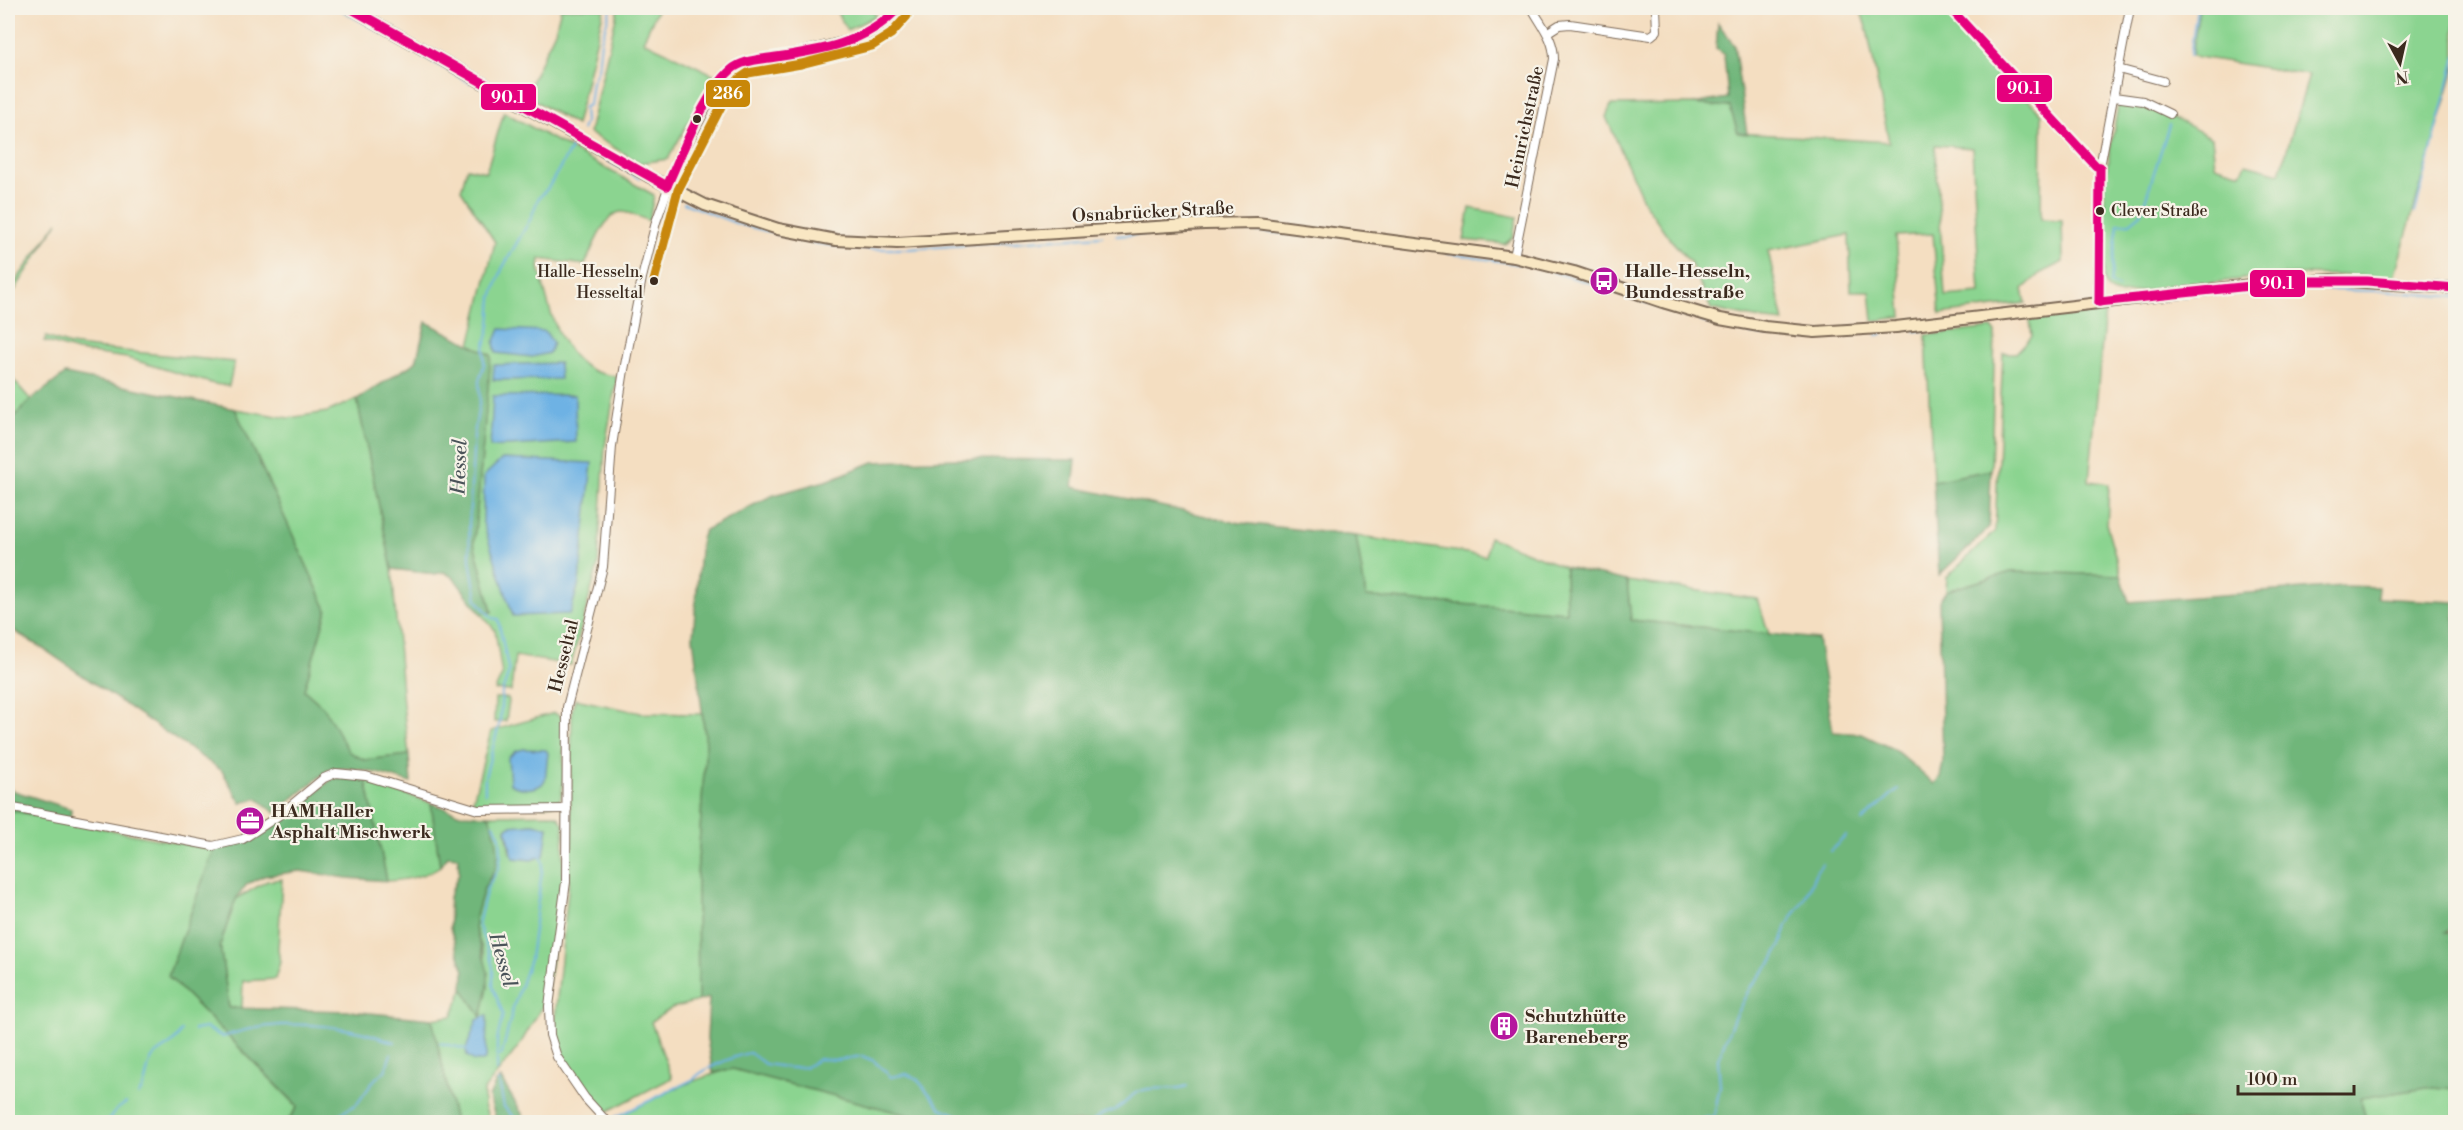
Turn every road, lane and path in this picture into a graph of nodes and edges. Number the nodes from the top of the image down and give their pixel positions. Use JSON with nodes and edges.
{"nodes":[{"id":1,"x":350,"y":8,"type":"edge"},
{"id":2,"x":897,"y":8,"type":"edge"},
{"id":3,"x":1532,"y":8,"type":"edge"},
{"id":4,"x":1656,"y":8,"type":"edge"},
{"id":5,"x":1950,"y":8,"type":"edge"},
{"id":6,"x":2130,"y":8,"type":"edge"},
{"id":7,"x":1548,"y":32,"type":"junction"},
{"id":8,"x":2118,"y":69,"type":"junction"},
{"id":9,"x":2163,"y":81,"type":"dead end"},
{"id":10,"x":2114,"y":97,"type":"junction"},
{"id":11,"x":2170,"y":114,"type":"dead end"},
{"id":12,"x":2100,"y":167,"type":"junction"},
{"id":13,"x":667,"y":186,"type":"junction"},
{"id":14,"x":1514,"y":257,"type":"junction"},
{"id":15,"x":2456,"y":288,"type":"edge"},
{"id":16,"x":2099,"y":302,"type":"junction"},
{"id":17,"x":8,"y":807,"type":"edge"},
{"id":18,"x":567,"y":809,"type":"junction"},
{"id":19,"x":607,"y":1122,"type":"edge"}],
"edges":[{"from":1,"to":13,"type":"main road","name":"Osnabrücker Straße"},
{"from":2,"to":13,"type":"street","name":"Hesseltal"},
{"from":3,"to":7,"type":"street","name":"Heinrichstraße"},
{"from":4,"to":7,"type":"street"},
{"from":5,"to":12,"type":"street"},
{"from":6,"to":8,"type":"street"},
{"from":7,"to":14,"type":"street","name":"Heinrichstraße"},
{"from":8,"to":9,"type":"street"},
{"from":8,"to":10,"type":"street"},
{"from":10,"to":11,"type":"street"},
{"from":10,"to":12,"type":"street"},
{"from":12,"to":16,"type":"street"},
{"from":13,"to":14,"type":"main road","name":"Osnabrücker Straße"},
{"from":13,"to":18,"type":"street","name":"Hesseltal"},
{"from":14,"to":16,"type":"main road","name":"Osnabrücker Straße"},
{"from":15,"to":16,"type":"main road","name":"Osnabrücker Straße"},
{"from":17,"to":18,"type":"street"},
{"from":18,"to":19,"type":"street","name":"Hesseltal"}]}
